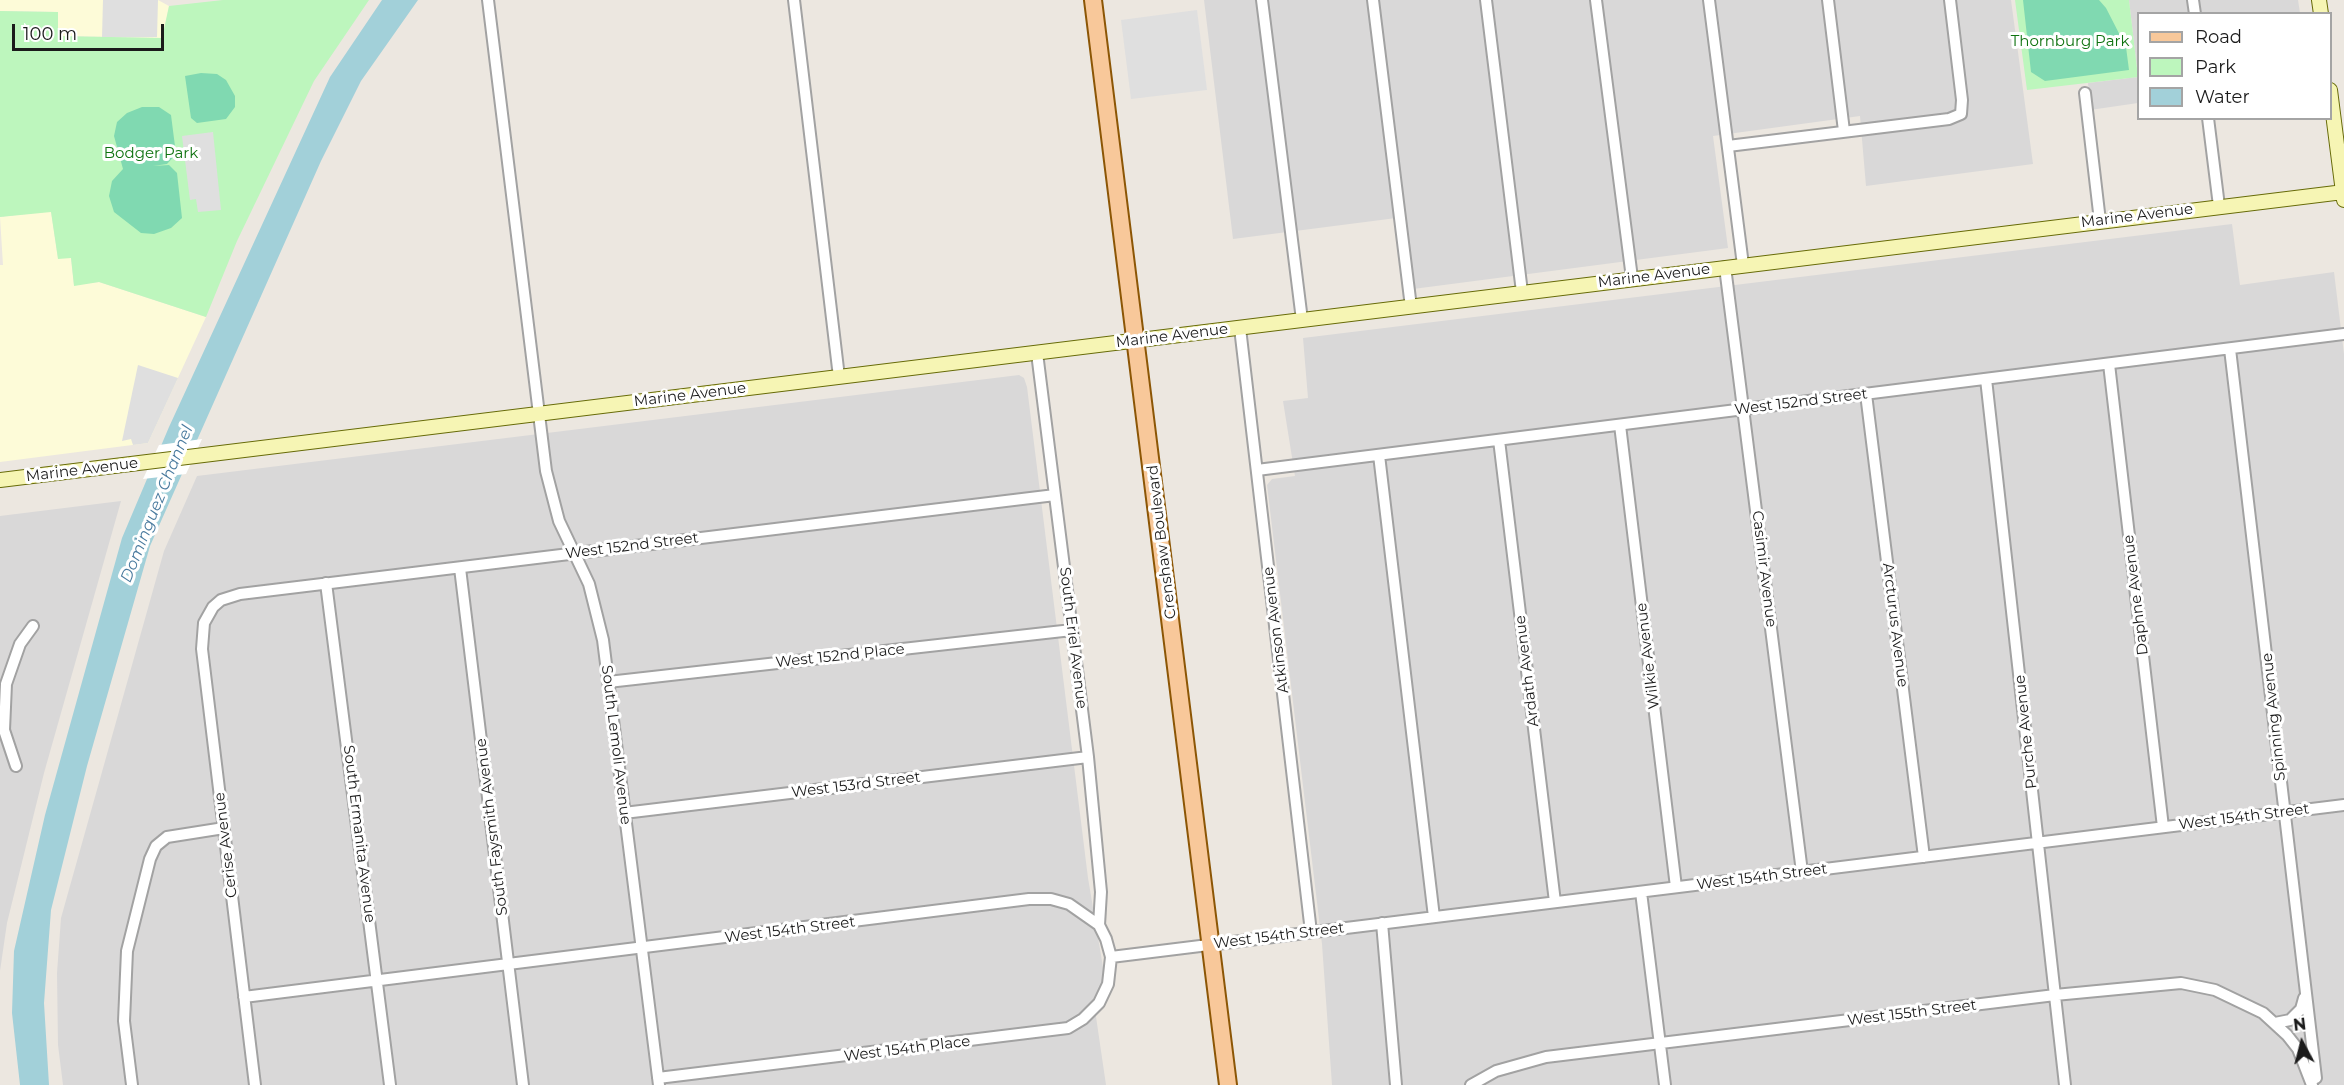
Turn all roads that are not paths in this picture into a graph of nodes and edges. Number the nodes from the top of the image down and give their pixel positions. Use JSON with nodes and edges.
{"nodes":[{"id":1,"x":488,"y":0,"type":"edge"},
{"id":2,"x":794,"y":0,"type":"edge"},
{"id":3,"x":1093,"y":0,"type":"edge"},
{"id":4,"x":1262,"y":0,"type":"edge"},
{"id":5,"x":1373,"y":0,"type":"edge"},
{"id":6,"x":1486,"y":0,"type":"edge"},
{"id":7,"x":1596,"y":0,"type":"edge"},
{"id":8,"x":1709,"y":0,"type":"edge"},
{"id":9,"x":1828,"y":0,"type":"edge"},
{"id":10,"x":1950,"y":0,"type":"edge"},
{"id":11,"x":2085,"y":93,"type":"dead end"},
{"id":12,"x":2332,"y":98,"type":"edge"},
{"id":13,"x":2208,"y":120,"type":"edge"},
{"id":14,"x":1844,"y":131,"type":"junction"},
{"id":15,"x":1728,"y":146,"type":"junction"},
{"id":16,"x":2344,"y":195,"type":"edge"},
{"id":17,"x":2219,"y":206,"type":"junction"},
{"id":18,"x":2100,"y":221,"type":"junction"},
{"id":19,"x":1743,"y":265,"type":"junction"},
{"id":20,"x":1725,"y":267,"type":"junction"},
{"id":21,"x":1632,"y":278,"type":"junction"},
{"id":22,"x":1522,"y":292,"type":"junction"},
{"id":23,"x":1412,"y":307,"type":"junction"},
{"id":24,"x":1302,"y":320,"type":"junction"},
{"id":25,"x":1240,"y":328,"type":"junction"},
{"id":26,"x":2344,"y":334,"type":"edge"},
{"id":27,"x":1137,"y":340,"type":"junction"},
{"id":28,"x":2230,"y":349,"type":"junction"},
{"id":29,"x":1037,"y":353,"type":"junction"},
{"id":30,"x":2109,"y":364,"type":"junction"},
{"id":31,"x":839,"y":377,"type":"junction"},
{"id":32,"x":1986,"y":379,"type":"junction"},
{"id":33,"x":1866,"y":394,"type":"junction"},
{"id":34,"x":1743,"y":410,"type":"junction"},
{"id":35,"x":539,"y":414,"type":"junction"},
{"id":36,"x":1620,"y":425,"type":"junction"},
{"id":37,"x":1499,"y":440,"type":"junction"},
{"id":38,"x":1379,"y":455,"type":"junction"},
{"id":39,"x":1257,"y":470,"type":"junction"},
{"id":40,"x":0,"y":480,"type":"edge"},
{"id":41,"x":1055,"y":495,"type":"junction"},
{"id":42,"x":575,"y":553,"type":"junction"},
{"id":43,"x":460,"y":568,"type":"junction"},
{"id":44,"x":326,"y":583,"type":"junction"},
{"id":45,"x":213,"y":607,"type":"joint"},
{"id":46,"x":33,"y":626,"type":"dead end"},
{"id":47,"x":1072,"y":630,"type":"junction"},
{"id":48,"x":5,"y":663,"type":"edge"},
{"id":49,"x":608,"y":682,"type":"junction"},
{"id":50,"x":1088,"y":757,"type":"junction"},
{"id":51,"x":16,"y":766,"type":"dead end"},
{"id":52,"x":2344,"y":805,"type":"edge"},
{"id":53,"x":624,"y":813,"type":"junction"},
{"id":54,"x":2283,"y":813,"type":"junction"},
{"id":55,"x":2163,"y":827,"type":"junction"},
{"id":56,"x":224,"y":828,"type":"junction"},
{"id":57,"x":2038,"y":843,"type":"junction"},
{"id":58,"x":1924,"y":857,"type":"junction"},
{"id":59,"x":1802,"y":872,"type":"junction"},
{"id":60,"x":1676,"y":887,"type":"junction"},
{"id":61,"x":1641,"y":892,"type":"junction"},
{"id":62,"x":1555,"y":902,"type":"junction"},
{"id":63,"x":1434,"y":917,"type":"junction"},
{"id":64,"x":1382,"y":923,"type":"junction"},
{"id":65,"x":1099,"y":925,"type":"junction"},
{"id":66,"x":1311,"y":932,"type":"junction"},
{"id":67,"x":1210,"y":945,"type":"junction"},
{"id":68,"x":642,"y":949,"type":"junction"},
{"id":69,"x":1111,"y":957,"type":"junction"},
{"id":70,"x":508,"y":964,"type":"junction"},
{"id":71,"x":377,"y":980,"type":"junction"},
{"id":72,"x":2305,"y":992,"type":"junction"},
{"id":73,"x":2055,"y":995,"type":"junction"},
{"id":74,"x":244,"y":997,"type":"junction"},
{"id":75,"x":2275,"y":1023,"type":"junction"},
{"id":76,"x":1660,"y":1044,"type":"junction"},
{"id":77,"x":658,"y":1082,"type":"edge"},
{"id":78,"x":132,"y":1085,"type":"edge"},
{"id":79,"x":255,"y":1085,"type":"edge"},
{"id":80,"x":390,"y":1085,"type":"edge"},
{"id":81,"x":523,"y":1085,"type":"edge"},
{"id":82,"x":1228,"y":1085,"type":"edge"},
{"id":83,"x":1395,"y":1085,"type":"edge"},
{"id":84,"x":1472,"y":1085,"type":"edge"},
{"id":85,"x":1665,"y":1085,"type":"edge"},
{"id":86,"x":2065,"y":1085,"type":"edge"},
{"id":87,"x":2314,"y":1085,"type":"edge"}],
"edges":[{"from":1,"to":35,"type":"street","name":"South Lemoli Avenue"},
{"from":2,"to":31,"type":"street"},
{"from":3,"to":27,"type":"main road","name":"Crenshaw Boulevard"},
{"from":4,"to":24,"type":"street"},
{"from":5,"to":23,"type":"street"},
{"from":6,"to":22,"type":"street"},
{"from":7,"to":21,"type":"street"},
{"from":8,"to":15,"type":"street"},
{"from":9,"to":14,"type":"street"},
{"from":10,"to":14,"type":"street"},
{"from":11,"to":18,"type":"street"},
{"from":12,"to":16,"type":"main road"},
{"from":13,"to":17,"type":"street"},
{"from":14,"to":15,"type":"street"},
{"from":15,"to":19,"type":"street"},
{"from":16,"to":17,"type":"main road","name":"Marine Avenue"},
{"from":17,"to":18,"type":"main road","name":"Marine Avenue"},
{"from":18,"to":19,"type":"main road","name":"Marine Avenue"},
{"from":19,"to":20,"type":"main road","name":"Marine Avenue"},
{"from":20,"to":21,"type":"main road","name":"Marine Avenue"},
{"from":20,"to":34,"type":"street","name":"Casimir Avenue"},
{"from":21,"to":22,"type":"main road","name":"Marine Avenue"},
{"from":22,"to":23,"type":"main road","name":"Marine Avenue"},
{"from":23,"to":24,"type":"main road","name":"Marine Avenue"},
{"from":24,"to":25,"type":"main road","name":"Marine Avenue"},
{"from":25,"to":27,"type":"main road","name":"Marine Avenue"},
{"from":25,"to":39,"type":"street","name":"Atkinson Avenue"},
{"from":26,"to":28,"type":"street","name":"West 152nd Street"},
{"from":27,"to":29,"type":"main road","name":"Marine Avenue"},
{"from":27,"to":67,"type":"main road","name":"Crenshaw Boulevard"},
{"from":28,"to":30,"type":"street","name":"West 152nd Street"},
{"from":28,"to":54,"type":"street","name":"Spinning Avenue"},
{"from":29,"to":31,"type":"main road","name":"Marine Avenue"},
{"from":29,"to":41,"type":"street","name":"South Eriel Avenue"},
{"from":30,"to":32,"type":"street","name":"West 152nd Street"},
{"from":30,"to":55,"type":"street","name":"Daphne Avenue"},
{"from":31,"to":35,"type":"main road","name":"Marine Avenue"},
{"from":32,"to":33,"type":"street","name":"West 152nd Street"},
{"from":32,"to":57,"type":"street","name":"Purche Avenue"},
{"from":33,"to":34,"type":"street","name":"West 152nd Street"},
{"from":33,"to":58,"type":"street","name":"Arcturus Avenue"},
{"from":34,"to":36,"type":"street","name":"West 152nd Street"},
{"from":34,"to":59,"type":"street","name":"Casimir Avenue"},
{"from":35,"to":40,"type":"main road","name":"Marine Avenue"},
{"from":35,"to":42,"type":"street","name":"South Lemoli Avenue"},
{"from":36,"to":37,"type":"street","name":"West 152nd Street"},
{"from":36,"to":60,"type":"street","name":"Wilkie Avenue"},
{"from":37,"to":38,"type":"street","name":"West 152nd Street"},
{"from":37,"to":62,"type":"street","name":"Ardath Avenue"},
{"from":38,"to":39,"type":"street","name":"West 152nd Street"},
{"from":38,"to":63,"type":"street"},
{"from":39,"to":66,"type":"street","name":"Atkinson Avenue"},
{"from":41,"to":42,"type":"street","name":"West 152nd Street"},
{"from":41,"to":47,"type":"street","name":"South Eriel Avenue"},
{"from":42,"to":43,"type":"street","name":"West 152nd Street"},
{"from":42,"to":49,"type":"street","name":"South Lemoli Avenue"},
{"from":43,"to":44,"type":"street","name":"West 152nd Street"},
{"from":43,"to":70,"type":"street","name":"South Faysmith Avenue"},
{"from":44,"to":45,"type":"street","name":"West 152nd Street"},
{"from":44,"to":71,"type":"street","name":"South Ermanita Avenue"},
{"from":45,"to":56,"type":"street","name":"Cerise Avenue"},
{"from":46,"to":48,"type":"street"},
{"from":47,"to":49,"type":"street","name":"West 152nd Place"},
{"from":47,"to":50,"type":"street","name":"South Eriel Avenue"},
{"from":48,"to":51,"type":"street"},
{"from":49,"to":53,"type":"street","name":"South Lemoli Avenue"},
{"from":50,"to":53,"type":"street","name":"West 153rd Street"},
{"from":50,"to":65,"type":"street","name":"South Eriel Avenue"},
{"from":52,"to":54,"type":"street","name":"West 154th Street"},
{"from":53,"to":68,"type":"street","name":"South Lemoli Avenue"},
{"from":54,"to":55,"type":"street","name":"West 154th Street"},
{"from":54,"to":72,"type":"street","name":"Spinning Avenue"},
{"from":55,"to":57,"type":"street","name":"West 154th Street"},
{"from":56,"to":74,"type":"street","name":"Cerise Avenue"},
{"from":56,"to":78,"type":"street"},
{"from":57,"to":58,"type":"street","name":"West 154th Street"},
{"from":57,"to":73,"type":"street","name":"Purche Avenue"},
{"from":58,"to":59,"type":"street","name":"West 154th Street"},
{"from":59,"to":60,"type":"street","name":"West 154th Street"},
{"from":60,"to":61,"type":"street","name":"West 154th Street"},
{"from":61,"to":62,"type":"street","name":"West 154th Street"},
{"from":61,"to":76,"type":"street"},
{"from":62,"to":63,"type":"street","name":"West 154th Street"},
{"from":63,"to":64,"type":"street","name":"West 154th Street"},
{"from":64,"to":66,"type":"street","name":"West 154th Street"},
{"from":64,"to":83,"type":"street"},
{"from":65,"to":68,"type":"street","name":"West 154th Street"},
{"from":65,"to":69,"type":"street"},
{"from":66,"to":67,"type":"street","name":"West 154th Street"},
{"from":67,"to":69,"type":"street","name":"West 154th Street"},
{"from":67,"to":82,"type":"main road","name":"Crenshaw Boulevard"},
{"from":68,"to":70,"type":"street","name":"West 154th Street"},
{"from":68,"to":77,"type":"street","name":"South Lemoli Avenue"},
{"from":69,"to":77,"type":"street","name":"West 154th Place"},
{"from":70,"to":71,"type":"street","name":"West 154th Street"},
{"from":70,"to":81,"type":"street","name":"South Faysmith Avenue"},
{"from":71,"to":74,"type":"street","name":"West 154th Street"},
{"from":71,"to":80,"type":"street","name":"South Ermanita Avenue"},
{"from":72,"to":75,"type":"street"},
{"from":72,"to":87,"type":"street","name":"Spinning Avenue"},
{"from":73,"to":75,"type":"street","name":"West 155th Street"},
{"from":73,"to":76,"type":"street","name":"West 155th Street"},
{"from":73,"to":86,"type":"street","name":"Purche Avenue"},
{"from":74,"to":79,"type":"street","name":"Cerise Avenue"},
{"from":75,"to":87,"type":"street","name":"West 155th Street"},
{"from":76,"to":84,"type":"street","name":"West 155th Street"},
{"from":76,"to":85,"type":"street"}]}
